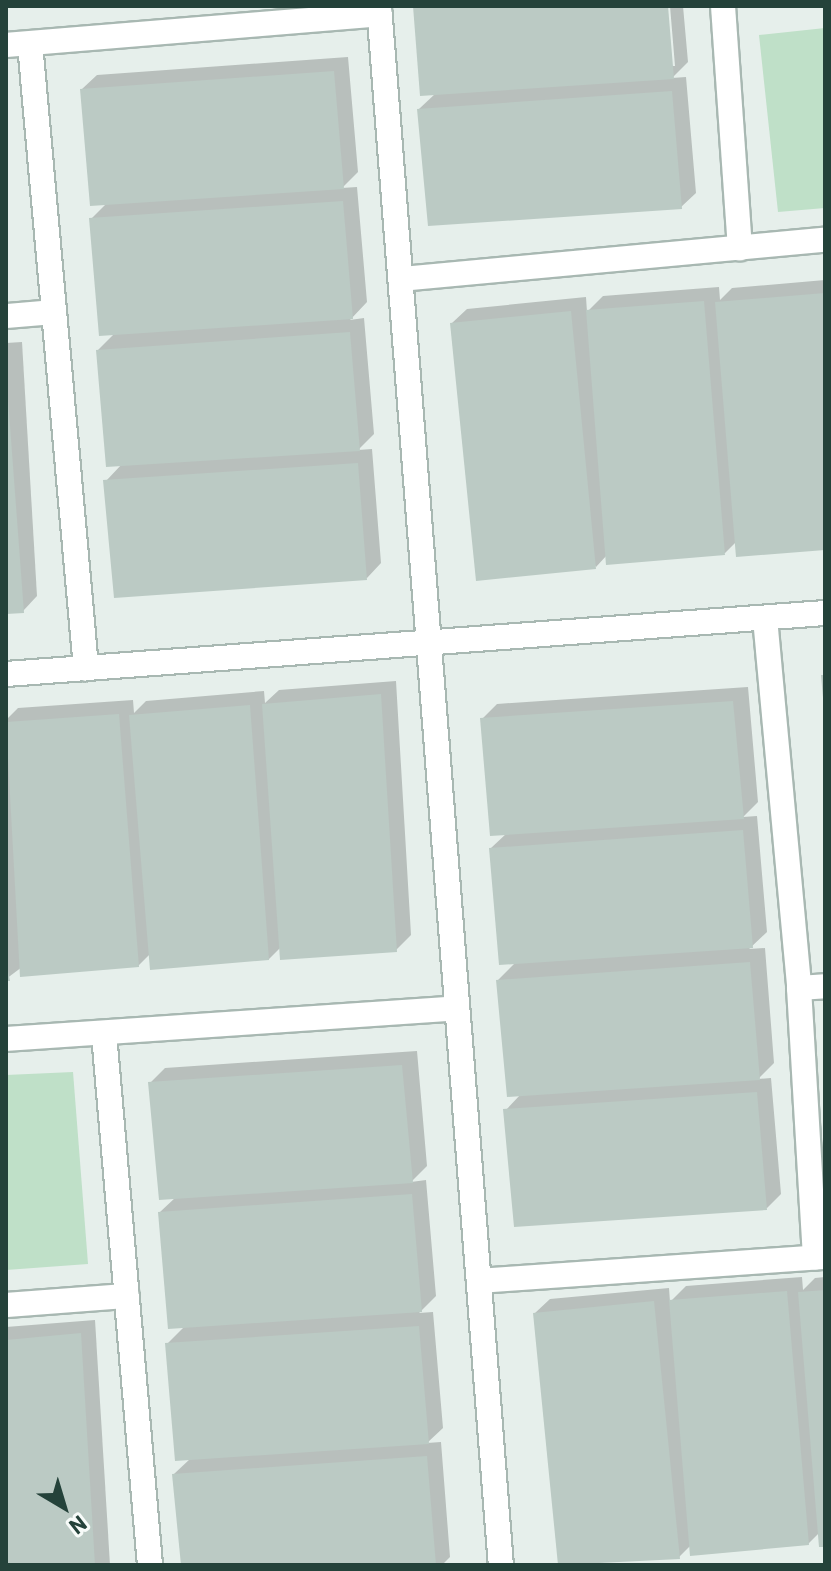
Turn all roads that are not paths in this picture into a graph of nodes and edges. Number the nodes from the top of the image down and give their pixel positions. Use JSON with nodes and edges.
{"nodes":[{"id":1,"x":723,"y":6,"type":"edge"},
{"id":2,"x":380,"y":10,"type":"edge"},
{"id":3,"x":18,"y":44,"type":"edge"},
{"id":4,"x":825,"y":240,"type":"edge"},
{"id":5,"x":740,"y":248,"type":"junction"},
{"id":6,"x":401,"y":279,"type":"junction"},
{"id":7,"x":54,"y":312,"type":"junction"},
{"id":8,"x":6,"y":316,"type":"edge"},
{"id":9,"x":825,"y":613,"type":"edge"},
{"id":10,"x":765,"y":618,"type":"junction"},
{"id":11,"x":428,"y":643,"type":"junction"},
{"id":12,"x":86,"y":668,"type":"junction"},
{"id":13,"x":6,"y":674,"type":"edge"},
{"id":14,"x":825,"y":986,"type":"edge"},
{"id":15,"x":799,"y":988,"type":"junction"},
{"id":16,"x":457,"y":1008,"type":"junction"},
{"id":17,"x":104,"y":1034,"type":"junction"},
{"id":18,"x":6,"y":1039,"type":"edge"},
{"id":19,"x":820,"y":1257,"type":"edge"},
{"id":20,"x":479,"y":1281,"type":"junction"},
{"id":21,"x":127,"y":1296,"type":"junction"},
{"id":22,"x":6,"y":1305,"type":"edge"},
{"id":23,"x":150,"y":1565,"type":"edge"},
{"id":24,"x":501,"y":1565,"type":"edge"}],
"edges":[{"from":1,"to":5,"type":"street"},
{"from":2,"to":3,"type":"street"},
{"from":2,"to":6,"type":"street"},
{"from":3,"to":7,"type":"street"},
{"from":4,"to":5,"type":"street"},
{"from":5,"to":6,"type":"street"},
{"from":6,"to":11,"type":"street"},
{"from":7,"to":8,"type":"street"},
{"from":7,"to":12,"type":"street"},
{"from":9,"to":10,"type":"street"},
{"from":10,"to":11,"type":"street"},
{"from":10,"to":15,"type":"street"},
{"from":11,"to":12,"type":"street"},
{"from":11,"to":16,"type":"street"},
{"from":12,"to":13,"type":"street"},
{"from":14,"to":15,"type":"street"},
{"from":15,"to":19,"type":"street"},
{"from":16,"to":17,"type":"street"},
{"from":16,"to":20,"type":"street"},
{"from":17,"to":18,"type":"street"},
{"from":17,"to":21,"type":"street"},
{"from":19,"to":20,"type":"street"},
{"from":20,"to":24,"type":"street"},
{"from":21,"to":22,"type":"street"},
{"from":21,"to":23,"type":"street"}]}
